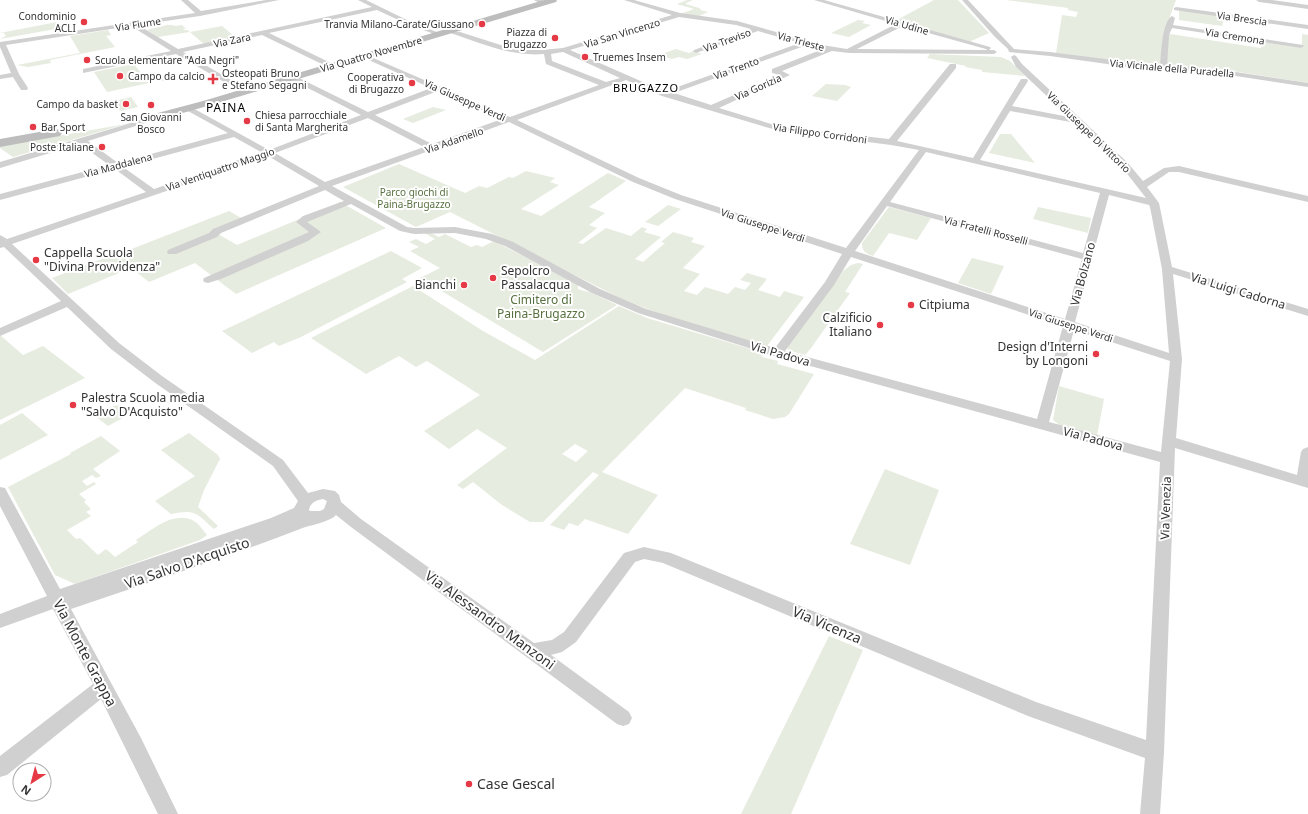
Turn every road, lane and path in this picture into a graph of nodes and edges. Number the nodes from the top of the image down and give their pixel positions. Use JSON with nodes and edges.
{"nodes":[{"id":1,"x":184,"y":0,"type":"edge"},
{"id":2,"x":276,"y":0,"type":"edge"},
{"id":3,"x":361,"y":0,"type":"edge"},
{"id":4,"x":627,"y":0,"type":"edge"},
{"id":5,"x":817,"y":0,"type":"edge"},
{"id":6,"x":965,"y":0,"type":"edge"},
{"id":7,"x":1179,"y":0,"type":"edge"},
{"id":8,"x":1259,"y":0,"type":"edge"},
{"id":9,"x":544,"y":1,"type":"edge"},
{"id":10,"x":1308,"y":7,"type":"edge"},
{"id":11,"x":378,"y":8,"type":"junction"},
{"id":12,"x":1176,"y":9,"type":"junction"},
{"id":13,"x":200,"y":14,"type":"junction"},
{"id":14,"x":679,"y":15,"type":"junction"},
{"id":15,"x":902,"y":24,"type":"junction"},
{"id":16,"x":133,"y":25,"type":"junction"},
{"id":17,"x":1169,"y":26,"type":"junction"},
{"id":18,"x":1308,"y":27,"type":"edge"},
{"id":19,"x":758,"y":29,"type":"junction"},
{"id":20,"x":444,"y":32,"type":"junction"},
{"id":21,"x":263,"y":33,"type":"junction"},
{"id":22,"x":806,"y":43,"type":"junction"},
{"id":23,"x":1,"y":44,"type":"edge"},
{"id":24,"x":1300,"y":46,"type":"dead end"},
{"id":25,"x":830,"y":48,"type":"junction"},
{"id":26,"x":564,"y":50,"type":"junction"},
{"id":27,"x":696,"y":51,"type":"dead end"},
{"id":28,"x":849,"y":51,"type":"junction"},
{"id":29,"x":176,"y":52,"type":"junction"},
{"id":30,"x":547,"y":52,"type":"junction"},
{"id":31,"x":1004,"y":52,"type":"junction"},
{"id":32,"x":1033,"y":52,"type":"junction"},
{"id":33,"x":364,"y":56,"type":"junction"},
{"id":34,"x":330,"y":66,"type":"junction"},
{"id":35,"x":953,"y":66,"type":"dead end"},
{"id":36,"x":1163,"y":68,"type":"junction"},
{"id":37,"x":86,"y":71,"type":"dead end"},
{"id":38,"x":16,"y":74,"type":"junction"},
{"id":39,"x":0,"y":77,"type":"edge"},
{"id":40,"x":293,"y":77,"type":"junction"},
{"id":41,"x":626,"y":78,"type":"junction"},
{"id":42,"x":1024,"y":81,"type":"dead end"},
{"id":43,"x":1308,"y":85,"type":"edge"},
{"id":44,"x":606,"y":86,"type":"junction"},
{"id":45,"x":24,"y":88,"type":"dead end"},
{"id":46,"x":438,"y":88,"type":"junction"},
{"id":47,"x":244,"y":92,"type":"junction"},
{"id":48,"x":666,"y":94,"type":"junction"},
{"id":49,"x":189,"y":108,"type":"junction"},
{"id":50,"x":712,"y":108,"type":"junction"},
{"id":51,"x":1008,"y":108,"type":"junction"},
{"id":52,"x":368,"y":114,"type":"junction"},
{"id":53,"x":158,"y":116,"type":"joint"},
{"id":54,"x":511,"y":120,"type":"junction"},
{"id":55,"x":1079,"y":121,"type":"junction"},
{"id":56,"x":56,"y":133,"type":"dead end"},
{"id":57,"x":234,"y":133,"type":"junction"},
{"id":58,"x":82,"y":141,"type":"junction"},
{"id":59,"x":891,"y":142,"type":"junction"},
{"id":60,"x":0,"y":143,"type":"edge"},
{"id":61,"x":433,"y":148,"type":"junction"},
{"id":62,"x":924,"y":149,"type":"junction"},
{"id":63,"x":269,"y":153,"type":"junction"},
{"id":64,"x":975,"y":161,"type":"junction"},
{"id":65,"x":0,"y":165,"type":"edge"},
{"id":66,"x":116,"y":166,"type":"junction"},
{"id":67,"x":327,"y":186,"type":"junction"},
{"id":68,"x":1142,"y":186,"type":"junction"},
{"id":69,"x":152,"y":192,"type":"junction"},
{"id":70,"x":1105,"y":192,"type":"junction"},
{"id":71,"x":0,"y":196,"type":"edge"},
{"id":72,"x":1308,"y":199,"type":"edge"},
{"id":73,"x":351,"y":201,"type":"junction"},
{"id":74,"x":885,"y":203,"type":"junction"},
{"id":75,"x":1154,"y":203,"type":"junction"},
{"id":76,"x":2,"y":242,"type":"edge"},
{"id":77,"x":172,"y":252,"type":"dead end"},
{"id":78,"x":848,"y":253,"type":"junction"},
{"id":79,"x":1088,"y":258,"type":"junction"},
{"id":80,"x":1168,"y":269,"type":"junction"},
{"id":81,"x":208,"y":280,"type":"dead end"},
{"id":82,"x":68,"y":302,"type":"junction"},
{"id":83,"x":1308,"y":313,"type":"edge"},
{"id":84,"x":1070,"y":325,"type":"junction"},
{"id":85,"x":0,"y":332,"type":"edge"},
{"id":86,"x":778,"y":354,"type":"junction"},
{"id":87,"x":1176,"y":359,"type":"junction"},
{"id":88,"x":1042,"y":425,"type":"junction"},
{"id":89,"x":1169,"y":440,"type":"junction"},
{"id":90,"x":1308,"y":452,"type":"edge"},
{"id":91,"x":1168,"y":459,"type":"junction"},
{"id":92,"x":1306,"y":482,"type":"edge"},
{"id":93,"x":0,"y":492,"type":"edge"},
{"id":94,"x":316,"y":510,"type":"junction"},
{"id":95,"x":58,"y":601,"type":"junction"},
{"id":96,"x":0,"y":621,"type":"edge"},
{"id":97,"x":532,"y":651,"type":"junction"},
{"id":98,"x":102,"y":686,"type":"junction"},
{"id":99,"x":623,"y":718,"type":"dead end"},
{"id":100,"x":1156,"y":752,"type":"junction"},
{"id":101,"x":0,"y":768,"type":"edge"},
{"id":102,"x":168,"y":814,"type":"edge"},
{"id":103,"x":1150,"y":814,"type":"edge"}],
"edges":[{"from":1,"to":13,"type":"street"},
{"from":2,"to":13,"type":"street","name":"Via Fiume"},
{"from":3,"to":11,"type":"street"},
{"from":4,"to":14,"type":"street","name":"Via Trieste"},
{"from":5,"to":15,"type":"street","name":"Via Udine"},
{"from":6,"to":31,"type":"street"},
{"from":7,"to":12,"type":"street"},
{"from":8,"to":10,"type":"street"},
{"from":9,"to":20,"type":"main road","name":"Via Quattro Novembre"},
{"from":11,"to":20,"type":"street"},
{"from":11,"to":21,"type":"street","name":"Via Zara"},
{"from":12,"to":17,"type":"street"},
{"from":12,"to":18,"type":"street","name":"Via Brescia"},
{"from":13,"to":16,"type":"street","name":"Via Fiume"},
{"from":14,"to":19,"type":"street","name":"Via Trieste"},
{"from":14,"to":26,"type":"street","name":"Via San Vincenzo"},
{"from":15,"to":28,"type":"street"},
{"from":15,"to":31,"type":"street","name":"Via Udine"},
{"from":16,"to":23,"type":"street","name":"Via Fiume"},
{"from":16,"to":29,"type":"street"},
{"from":17,"to":24,"type":"street","name":"Via Cremona"},
{"from":17,"to":36,"type":"street"},
{"from":19,"to":22,"type":"street","name":"Via Trieste"},
{"from":19,"to":27,"type":"street","name":"Via Treviso"},
{"from":20,"to":30,"type":"street"},
{"from":20,"to":33,"type":"main road","name":"Via Quattro Novembre"},
{"from":21,"to":29,"type":"street","name":"Via Zara"},
{"from":21,"to":34,"type":"street"},
{"from":22,"to":25,"type":"street","name":"Via Trieste"},
{"from":22,"to":48,"type":"street","name":"Via Trento"},
{"from":23,"to":38,"type":"street"},
{"from":25,"to":28,"type":"street","name":"Via Trieste"},
{"from":25,"to":50,"type":"street","name":"Via Gorizia"},
{"from":26,"to":30,"type":"street"},
{"from":26,"to":41,"type":"street","name":"Via Filippo Corridoni"},
{"from":28,"to":31,"type":"street","name":"Via Trieste"},
{"from":29,"to":37,"type":"street","name":"Via Zara"},
{"from":29,"to":47,"type":"street"},
{"from":30,"to":44,"type":"street"},
{"from":31,"to":32,"type":"street"},
{"from":31,"to":32,"type":"street"},
{"from":31,"to":55,"type":"street","name":"Via Giuseppe Di Vittorio"},
{"from":32,"to":36,"type":"street","name":"Via Vicinale della Puradella"},
{"from":33,"to":34,"type":"main road","name":"Via Quattro Novembre"},
{"from":33,"to":46,"type":"street","name":"Via Giuseppe Verdi"},
{"from":34,"to":40,"type":"main road","name":"Via Quattro Novembre"},
{"from":35,"to":59,"type":"street"},
{"from":36,"to":43,"type":"street","name":"Via Vicinale della Puradella"},
{"from":38,"to":39,"type":"street"},
{"from":38,"to":45,"type":"street"},
{"from":40,"to":47,"type":"main road","name":"Via Quattro Novembre"},
{"from":40,"to":52,"type":"street"},
{"from":41,"to":44,"type":"street","name":"Via Adamello"},
{"from":41,"to":48,"type":"street","name":"Via Filippo Corridoni"},
{"from":42,"to":51,"type":"street"},
{"from":44,"to":54,"type":"street","name":"Via Adamello"},
{"from":46,"to":52,"type":"street","name":"Via Ventiquattro Maggio"},
{"from":46,"to":54,"type":"street","name":"Via Giuseppe Verdi"},
{"from":47,"to":49,"type":"main road","name":"Via Quattro Novembre"},
{"from":48,"to":50,"type":"street","name":"Via Filippo Corridoni"},
{"from":49,"to":53,"type":"main road","name":"Via Quattro Novembre"},
{"from":49,"to":57,"type":"street"},
{"from":50,"to":59,"type":"street","name":"Via Filippo Corridoni"},
{"from":51,"to":55,"type":"street"},
{"from":51,"to":64,"type":"street"},
{"from":52,"to":61,"type":"street"},
{"from":52,"to":63,"type":"street","name":"Via Ventiquattro Maggio"},
{"from":53,"to":58,"type":"street"},
{"from":54,"to":61,"type":"street","name":"Via Adamello"},
{"from":54,"to":78,"type":"street","name":"Via Giuseppe Verdi"},
{"from":55,"to":68,"type":"street","name":"Via Giuseppe Di Vittorio"},
{"from":56,"to":60,"type":"main road"},
{"from":57,"to":63,"type":"street"},
{"from":57,"to":66,"type":"street","name":"Via Maddalena"},
{"from":58,"to":65,"type":"street"},
{"from":58,"to":66,"type":"street"},
{"from":59,"to":62,"type":"street","name":"Via Filippo Corridoni"},
{"from":61,"to":67,"type":"street","name":"Via Adamello"},
{"from":62,"to":64,"type":"street","name":"Via Filippo Corridoni"},
{"from":62,"to":74,"type":"street"},
{"from":63,"to":67,"type":"street"},
{"from":63,"to":69,"type":"street","name":"Via Ventiquattro Maggio"},
{"from":64,"to":70,"type":"street","name":"Via Filippo Corridoni"},
{"from":66,"to":69,"type":"street"},
{"from":66,"to":71,"type":"street","name":"Via Maddalena"},
{"from":67,"to":73,"type":"street"},
{"from":67,"to":77,"type":"street","name":"Via Adamello"},
{"from":68,"to":72,"type":"street"},
{"from":68,"to":75,"type":"street","name":"Via Giuseppe Di Vittorio"},
{"from":69,"to":76,"type":"street","name":"Via Ventiquattro Maggio"},
{"from":70,"to":75,"type":"street","name":"Via Filippo Corridoni"},
{"from":70,"to":79,"type":"street","name":"Via Bolzano"},
{"from":73,"to":81,"type":"street"},
{"from":73,"to":86,"type":"street","name":"Via Padova"},
{"from":74,"to":78,"type":"street"},
{"from":74,"to":79,"type":"street","name":"Via Fratelli Rosselli"},
{"from":75,"to":80,"type":"street","name":"Via Venezia"},
{"from":76,"to":82,"type":"street"},
{"from":78,"to":84,"type":"street","name":"Via Giuseppe Verdi"},
{"from":78,"to":86,"type":"street"},
{"from":79,"to":84,"type":"street","name":"Via Bolzano"},
{"from":80,"to":83,"type":"street","name":"Via Luigi Cadorna"},
{"from":80,"to":87,"type":"street","name":"Via Venezia"},
{"from":82,"to":85,"type":"street"},
{"from":82,"to":94,"type":"street"},
{"from":84,"to":87,"type":"street","name":"Via Giuseppe Verdi"},
{"from":84,"to":88,"type":"street","name":"Via Bolzano"},
{"from":86,"to":88,"type":"street","name":"Via Padova"},
{"from":87,"to":89,"type":"street","name":"Via Venezia"},
{"from":88,"to":91,"type":"street","name":"Via Padova"},
{"from":89,"to":91,"type":"street","name":"Via Venezia"},
{"from":89,"to":92,"type":"street"},
{"from":90,"to":92,"type":"street"},
{"from":91,"to":100,"type":"street","name":"Via Venezia"},
{"from":93,"to":95,"type":"street","name":"Via Monte Grappa"},
{"from":94,"to":95,"type":"street","name":"Via Salvo D'Acquisto"},
{"from":94,"to":97,"type":"street","name":"Via Alessandro Manzoni"},
{"from":95,"to":96,"type":"street","name":"Via Salvo D'Acquisto"},
{"from":95,"to":98,"type":"street","name":"Via Monte Grappa"},
{"from":97,"to":99,"type":"street","name":"Via Alessandro Manzoni"},
{"from":97,"to":100,"type":"street","name":"Via Vicenza"},
{"from":98,"to":101,"type":"street"},
{"from":98,"to":102,"type":"street","name":"Via Monte Grappa"},
{"from":100,"to":103,"type":"street","name":"Via Venezia"}]}
